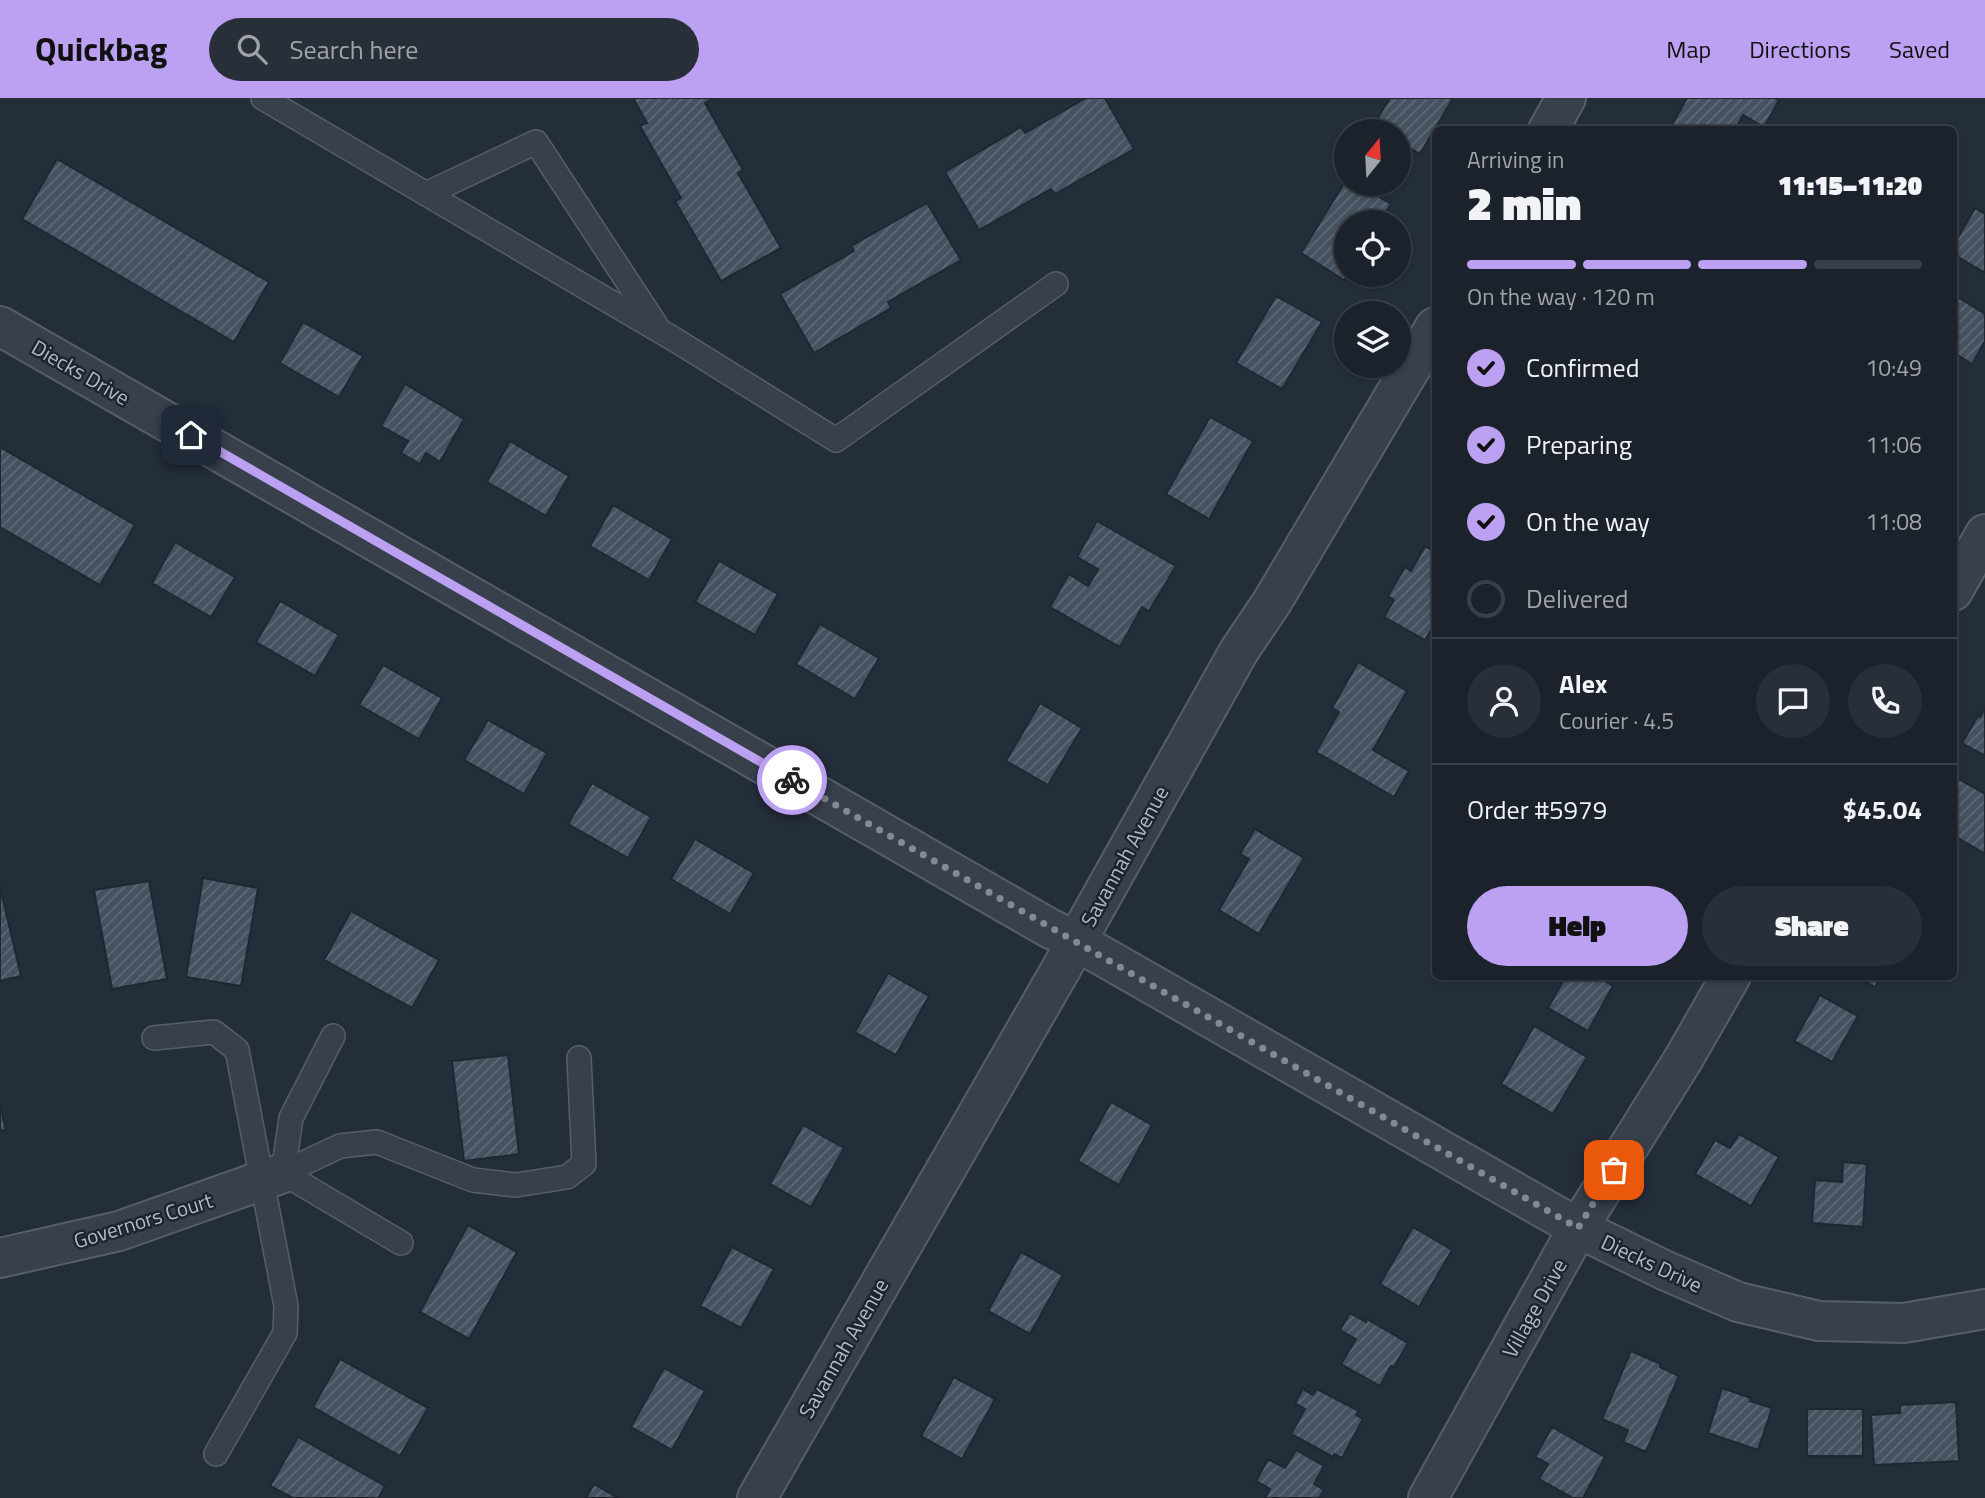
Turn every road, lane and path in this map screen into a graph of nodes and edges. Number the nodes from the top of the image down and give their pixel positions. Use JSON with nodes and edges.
{"nodes":[{"id":1,"x":263,"y":98,"type":"edge"},
{"id":2,"x":1566,"y":98,"type":"edge"},
{"id":3,"x":1550,"y":126,"type":"edge"},
{"id":4,"x":426,"y":194,"type":"junction"},
{"id":5,"x":1056,"y":284,"type":"dead end"},
{"id":6,"x":0,"y":326,"type":"edge"},
{"id":7,"x":660,"y":331,"type":"junction"},
{"id":8,"x":1432,"y":332,"type":"edge"},
{"id":9,"x":1985,"y":534,"type":"edge"},
{"id":10,"x":1957,"y":584,"type":"edge"},
{"id":11,"x":1076,"y":941,"type":"junction"},
{"id":12,"x":1729,"y":980,"type":"edge"},
{"id":13,"x":333,"y":1036,"type":"dead end"},
{"id":14,"x":154,"y":1038,"type":"dead end"},
{"id":15,"x":579,"y":1058,"type":"dead end"},
{"id":16,"x":273,"y":1177,"type":"junction"},
{"id":17,"x":1578,"y":1228,"type":"junction"},
{"id":18,"x":401,"y":1243,"type":"dead end"},
{"id":19,"x":0,"y":1258,"type":"edge"},
{"id":20,"x":1985,"y":1309,"type":"edge"},
{"id":21,"x":216,"y":1454,"type":"dead end"},
{"id":22,"x":757,"y":1498,"type":"edge"},
{"id":23,"x":1427,"y":1498,"type":"edge"}],
"edges":[{"from":1,"to":4,"type":"lane"},
{"from":2,"to":3,"type":"street"},
{"from":4,"to":7,"type":"lane"},
{"from":4,"to":7,"type":"lane"},
{"from":5,"to":7,"type":"lane"},
{"from":6,"to":11,"type":"street","name":"Diecks Drive"},
{"from":8,"to":11,"type":"street","name":"Savannah Avenue"},
{"from":9,"to":10,"type":"street"},
{"from":11,"to":17,"type":"street","name":"Diecks Drive"},
{"from":11,"to":22,"type":"street","name":"Savannah Avenue"},
{"from":12,"to":17,"type":"street","name":"Village Drive"},
{"from":13,"to":16,"type":"lane"},
{"from":14,"to":16,"type":"lane"},
{"from":15,"to":16,"type":"lane"},
{"from":16,"to":18,"type":"lane"},
{"from":16,"to":19,"type":"street","name":"Governors Court"},
{"from":16,"to":21,"type":"lane"},
{"from":17,"to":20,"type":"street","name":"Diecks Drive"},
{"from":17,"to":23,"type":"street","name":"Village Drive"}]}
